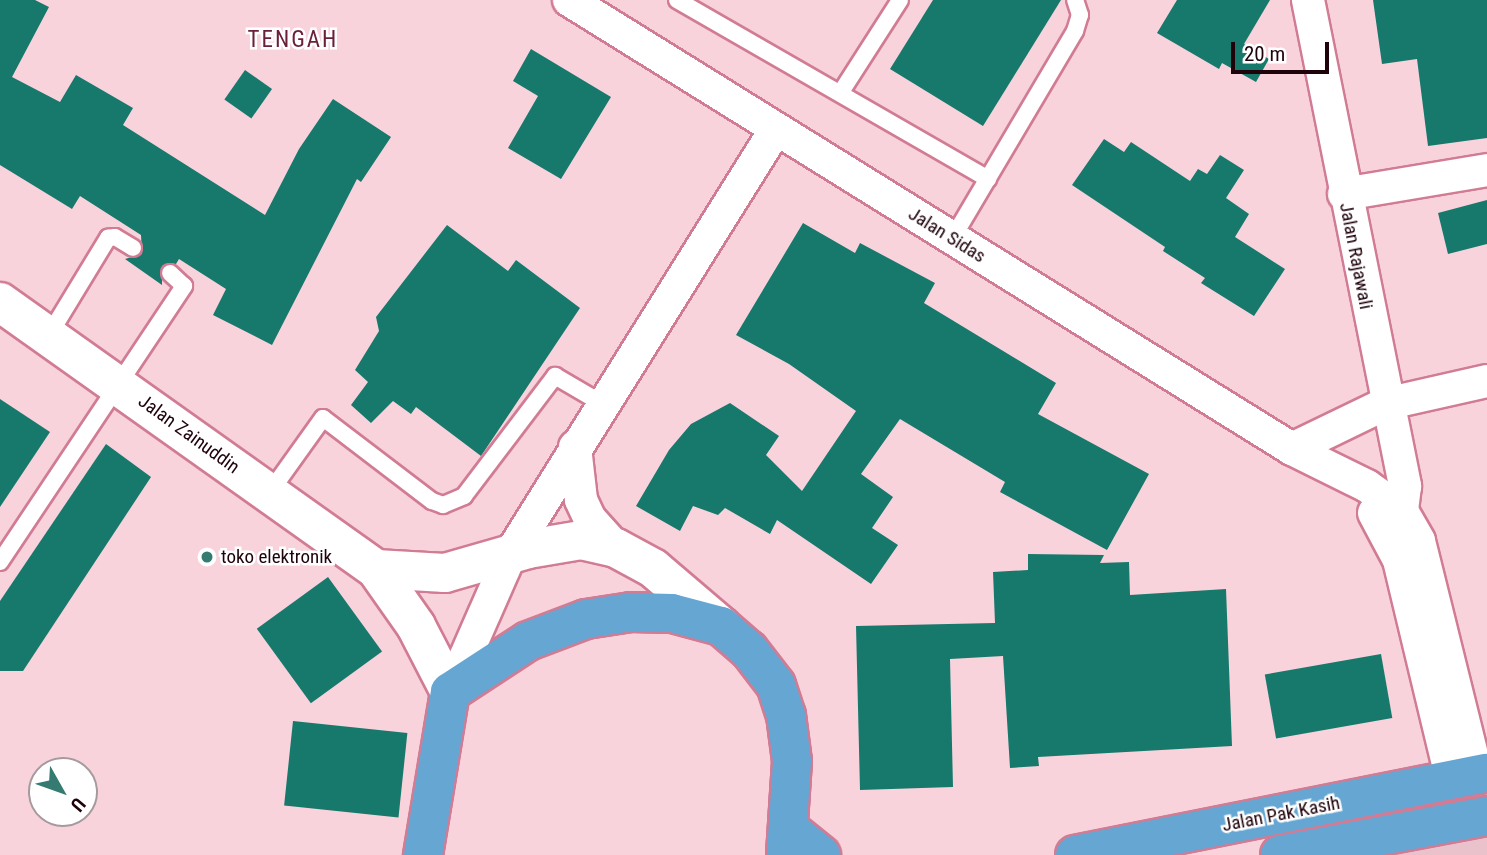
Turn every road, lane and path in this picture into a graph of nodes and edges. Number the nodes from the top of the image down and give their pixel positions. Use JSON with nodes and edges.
{"nodes":[{"id":1,"x":569,"y":0,"type":"edge"},
{"id":2,"x":677,"y":0,"type":"edge"},
{"id":3,"x":900,"y":0,"type":"edge"},
{"id":4,"x":1075,"y":0,"type":"edge"},
{"id":5,"x":1308,"y":0,"type":"edge"},
{"id":6,"x":841,"y":92,"type":"junction"},
{"id":7,"x":775,"y":130,"type":"junction"},
{"id":8,"x":1487,"y":170,"type":"edge"},
{"id":9,"x":988,"y":179,"type":"junction"},
{"id":10,"x":1344,"y":194,"type":"junction"},
{"id":11,"x":952,"y":239,"type":"junction"},
{"id":12,"x":132,"y":248,"type":"dead end"},
{"id":13,"x":170,"y":273,"type":"dead end"},
{"id":14,"x":0,"y":302,"type":"edge"},
{"id":15,"x":49,"y":335,"type":"junction"},
{"id":16,"x":1487,"y":381,"type":"edge"},
{"id":17,"x":121,"y":384,"type":"junction"},
{"id":18,"x":603,"y":404,"type":"junction"},
{"id":19,"x":1385,"y":404,"type":"junction"},
{"id":20,"x":575,"y":447,"type":"junction"},
{"id":21,"x":1292,"y":449,"type":"junction"},
{"id":22,"x":270,"y":492,"type":"junction"},
{"id":23,"x":1394,"y":520,"type":"junction"},
{"id":24,"x":616,"y":548,"type":"junction"},
{"id":25,"x":511,"y":553,"type":"junction"},
{"id":26,"x":0,"y":562,"type":"edge"},
{"id":27,"x":376,"y":569,"type":"junction"},
{"id":28,"x":721,"y":626,"type":"junction"},
{"id":29,"x":450,"y":692,"type":"junction"},
{"id":30,"x":1472,"y":776,"type":"edge"},
{"id":31,"x":1487,"y":816,"type":"edge"},
{"id":32,"x":788,"y":843,"type":"edge"},
{"id":33,"x":423,"y":855,"type":"edge"},
{"id":34,"x":821,"y":855,"type":"edge"},
{"id":35,"x":1075,"y":855,"type":"edge"},
{"id":36,"x":1280,"y":855,"type":"edge"}],
"edges":[{"from":1,"to":7,"type":"street","name":"Jalan Sidas"},
{"from":2,"to":6,"type":"lane"},
{"from":3,"to":6,"type":"lane"},
{"from":4,"to":9,"type":"lane"},
{"from":5,"to":10,"type":"street","name":"Jalan Rajawali"},
{"from":6,"to":9,"type":"lane"},
{"from":7,"to":11,"type":"street","name":"Jalan Sidas"},
{"from":7,"to":18,"type":"street"},
{"from":8,"to":10,"type":"street"},
{"from":9,"to":11,"type":"lane"},
{"from":10,"to":19,"type":"street","name":"Jalan Rajawali"},
{"from":11,"to":21,"type":"street","name":"Jalan Sidas"},
{"from":12,"to":15,"type":"lane"},
{"from":13,"to":17,"type":"lane"},
{"from":14,"to":15,"type":"street","name":"Jalan Zainuddin"},
{"from":15,"to":17,"type":"street","name":"Jalan Zainuddin"},
{"from":16,"to":19,"type":"street"},
{"from":17,"to":22,"type":"street","name":"Jalan Zainuddin"},
{"from":17,"to":26,"type":"lane"},
{"from":18,"to":20,"type":"street"},
{"from":18,"to":22,"type":"lane"},
{"from":19,"to":21,"type":"street"},
{"from":19,"to":23,"type":"street","name":"Jalan Rajawali"},
{"from":20,"to":24,"type":"street"},
{"from":20,"to":25,"type":"street"},
{"from":21,"to":23,"type":"street","name":"Jalan Sidas"},
{"from":22,"to":27,"type":"street","name":"Jalan Zainuddin"},
{"from":23,"to":30,"type":"street","name":"Jalan Rajawali"},
{"from":24,"to":25,"type":"street"},
{"from":24,"to":28,"type":"street"},
{"from":25,"to":27,"type":"street"},
{"from":25,"to":29,"type":"street"},
{"from":27,"to":29,"type":"street","name":"Jalan Zainuddin"},
{"from":28,"to":29,"type":"highway"},
{"from":28,"to":32,"type":"highway"},
{"from":29,"to":33,"type":"highway"},
{"from":30,"to":35,"type":"highway","name":"Jalan Pak Kasih"},
{"from":31,"to":36,"type":"highway","name":"Jalan Pak Kasih"},
{"from":32,"to":34,"type":"highway"}]}
